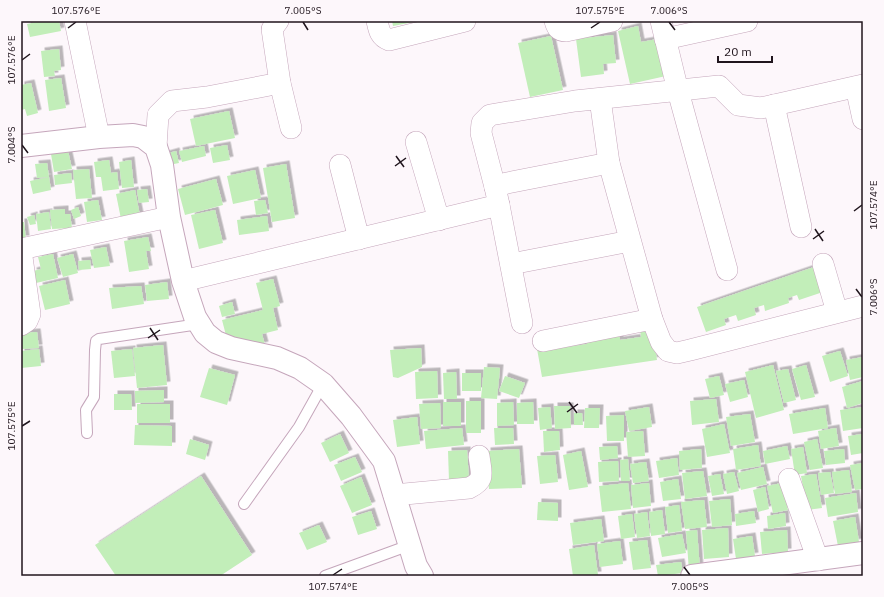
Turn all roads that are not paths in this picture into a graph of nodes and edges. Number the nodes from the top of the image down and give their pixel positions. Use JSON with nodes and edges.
{"nodes":[{"id":1,"x":75,"y":21,"type":"edge"},
{"id":2,"x":278,"y":21,"type":"edge"},
{"id":3,"x":377,"y":21,"type":"edge"},
{"id":4,"x":465,"y":21,"type":"edge"},
{"id":5,"x":555,"y":21,"type":"edge"},
{"id":6,"x":612,"y":21,"type":"edge"},
{"id":7,"x":747,"y":21,"type":"edge"},
{"id":8,"x":663,"y":30,"type":"edge"},
{"id":9,"x":280,"y":82,"type":"junction"},
{"id":10,"x":860,"y":86,"type":"edge"},
{"id":11,"x":678,"y":91,"type":"junction"},
{"id":12,"x":600,"y":99,"type":"junction"},
{"id":13,"x":774,"y":105,"type":"junction"},
{"id":14,"x":863,"y":119,"type":"edge"},
{"id":15,"x":291,"y":128,"type":"dead end"},
{"id":16,"x":99,"y":137,"type":"junction"},
{"id":17,"x":416,"y":142,"type":"dead end"},
{"id":18,"x":21,"y":146,"type":"edge"},
{"id":19,"x":156,"y":147,"type":"junction"},
{"id":20,"x":609,"y":163,"type":"junction"},
{"id":21,"x":340,"y":165,"type":"dead end"},
{"id":22,"x":497,"y":196,"type":"junction"},
{"id":23,"x":169,"y":217,"type":"junction"},
{"id":24,"x":438,"y":220,"type":"junction"},
{"id":25,"x":801,"y":227,"type":"dead end"},
{"id":26,"x":359,"y":239,"type":"junction"},
{"id":27,"x":630,"y":241,"type":"junction"},
{"id":28,"x":21,"y":249,"type":"edge"},
{"id":29,"x":511,"y":264,"type":"junction"},
{"id":30,"x":822,"y":264,"type":"dead end"},
{"id":31,"x":727,"y":270,"type":"dead end"},
{"id":32,"x":183,"y":281,"type":"junction"},
{"id":33,"x":863,"y":306,"type":"edge"},
{"id":34,"x":837,"y":312,"type":"junction"},
{"id":35,"x":652,"y":319,"type":"junction"},
{"id":36,"x":522,"y":323,"type":"dead end"},
{"id":37,"x":199,"y":324,"type":"junction"},
{"id":38,"x":21,"y":325,"type":"edge"},
{"id":39,"x":543,"y":341,"type":"dead end"},
{"id":40,"x":323,"y":384,"type":"junction"},
{"id":41,"x":87,"y":433,"type":"dead end"},
{"id":42,"x":479,"y":456,"type":"dead end"},
{"id":43,"x":789,"y":479,"type":"dead end"},
{"id":44,"x":394,"y":495,"type":"junction"},
{"id":45,"x":244,"y":504,"type":"dead end"},
{"id":46,"x":410,"y":545,"type":"junction"},
{"id":47,"x":863,"y":553,"type":"edge"},
{"id":48,"x":818,"y":560,"type":"junction"},
{"id":49,"x":325,"y":576,"type":"edge"},
{"id":50,"x":422,"y":576,"type":"edge"},
{"id":51,"x":692,"y":576,"type":"edge"}],
"edges":[{"from":1,"to":16,"type":"street"},
{"from":2,"to":9,"type":"street"},
{"from":3,"to":4,"type":"street"},
{"from":5,"to":6,"type":"street"},
{"from":7,"to":8,"type":"street"},
{"from":8,"to":11,"type":"street"},
{"from":9,"to":15,"type":"street"},
{"from":9,"to":19,"type":"street"},
{"from":10,"to":13,"type":"street"},
{"from":10,"to":14,"type":"street"},
{"from":11,"to":12,"type":"street"},
{"from":11,"to":13,"type":"street"},
{"from":11,"to":31,"type":"street"},
{"from":12,"to":20,"type":"street"},
{"from":12,"to":22,"type":"street"},
{"from":13,"to":25,"type":"street"},
{"from":16,"to":18,"type":"street"},
{"from":16,"to":19,"type":"street"},
{"from":17,"to":24,"type":"street"},
{"from":19,"to":23,"type":"street"},
{"from":20,"to":22,"type":"street"},
{"from":20,"to":27,"type":"street"},
{"from":21,"to":26,"type":"street"},
{"from":22,"to":24,"type":"street"},
{"from":22,"to":29,"type":"street"},
{"from":23,"to":28,"type":"street"},
{"from":23,"to":32,"type":"street"},
{"from":24,"to":26,"type":"street"},
{"from":26,"to":32,"type":"street"},
{"from":27,"to":29,"type":"street"},
{"from":27,"to":35,"type":"street"},
{"from":28,"to":38,"type":"street"},
{"from":29,"to":36,"type":"street"},
{"from":30,"to":34,"type":"street"},
{"from":32,"to":37,"type":"street"},
{"from":33,"to":34,"type":"street"},
{"from":34,"to":35,"type":"street"},
{"from":35,"to":39,"type":"street"},
{"from":37,"to":40,"type":"street"},
{"from":37,"to":41,"type":"lane"},
{"from":40,"to":44,"type":"street"},
{"from":40,"to":45,"type":"lane"},
{"from":42,"to":44,"type":"street"},
{"from":43,"to":48,"type":"street"},
{"from":44,"to":46,"type":"street"},
{"from":46,"to":49,"type":"lane"},
{"from":46,"to":50,"type":"street"},
{"from":47,"to":48,"type":"street"},
{"from":48,"to":51,"type":"street"}]}
